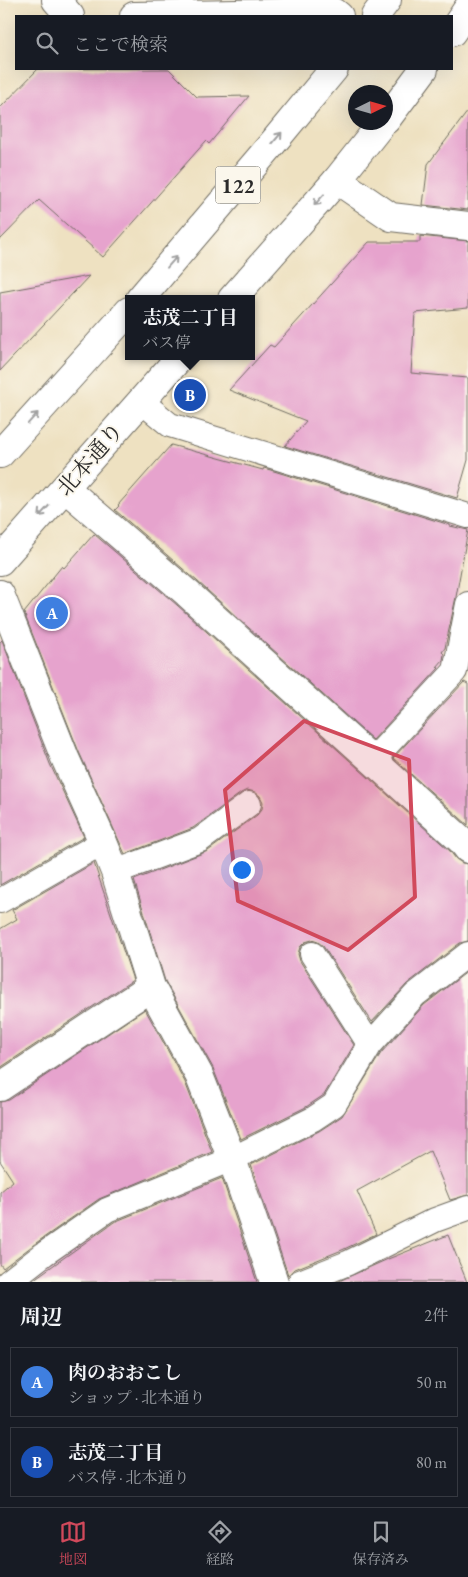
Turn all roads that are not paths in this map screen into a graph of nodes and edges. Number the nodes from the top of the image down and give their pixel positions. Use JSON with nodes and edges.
{"nodes":[{"id":1,"x":56,"y":0,"type":"edge"},
{"id":2,"x":387,"y":0,"type":"edge"},
{"id":3,"x":468,"y":8,"type":"edge"},
{"id":4,"x":69,"y":15,"type":"edge"},
{"id":5,"x":184,"y":15,"type":"edge"},
{"id":6,"x":338,"y":15,"type":"edge"},
{"id":7,"x":376,"y":15,"type":"edge"},
{"id":8,"x":453,"y":30,"type":"edge"},
{"id":9,"x":333,"y":70,"type":"edge"},
{"id":10,"x":423,"y":70,"type":"edge"},
{"id":11,"x":393,"y":109,"type":"edge"},
{"id":12,"x":377,"y":130,"type":"edge"},
{"id":13,"x":337,"y":180,"type":"junction"},
{"id":14,"x":468,"y":226,"type":"edge"},
{"id":15,"x":143,"y":295,"type":"edge"},
{"id":16,"x":236,"y":295,"type":"edge"},
{"id":17,"x":125,"y":315,"type":"edge"},
{"id":18,"x":177,"y":360,"type":"edge"},
{"id":19,"x":141,"y":400,"type":"junction"},
{"id":20,"x":0,"y":454,"type":"edge"},
{"id":21,"x":65,"y":488,"type":"junction"},
{"id":22,"x":468,"y":516,"type":"edge"},
{"id":23,"x":0,"y":561,"type":"edge"},
{"id":24,"x":0,"y":594,"type":"edge"},
{"id":25,"x":468,"y":604,"type":"edge"},
{"id":26,"x":372,"y":761,"type":"junction"},
{"id":27,"x":249,"y":804,"type":"dead end"},
{"id":28,"x":103,"y":842,"type":"junction"},
{"id":29,"x":468,"y":849,"type":"edge"},
{"id":30,"x":115,"y":872,"type":"junction"},
{"id":31,"x":0,"y":901,"type":"edge"},
{"id":32,"x":312,"y":954,"type":"dead end"},
{"id":33,"x":468,"y":954,"type":"edge"},
{"id":34,"x":151,"y":987,"type":"junction"},
{"id":35,"x":370,"y":1044,"type":"junction"},
{"id":36,"x":0,"y":1087,"type":"edge"},
{"id":37,"x":232,"y":1159,"type":"junction"},
{"id":38,"x":468,"y":1208,"type":"edge"},
{"id":39,"x":8,"y":1282,"type":"edge"},
{"id":40,"x":274,"y":1282,"type":"edge"},
{"id":41,"x":300,"y":1282,"type":"edge"}],
"edges":[{"from":1,"to":4,"type":"main road"},
{"from":2,"to":7,"type":"main road"},
{"from":3,"to":8,"type":"main road"},
{"from":5,"to":6,"type":"main road"},
{"from":15,"to":9,"type":"main road","number":"122","one_way":true},
{"from":10,"to":11,"type":"main road"},
{"from":12,"to":13,"type":"main road"},
{"from":13,"to":14,"type":"main road"},
{"from":13,"to":16,"type":"main road","one_way":true},
{"from":20,"to":17,"type":"main road","one_way":true},
{"from":18,"to":19,"type":"main road","name":"北本通り"},
{"from":19,"to":21,"type":"main road","name":"北本通り"},
{"from":19,"to":22,"type":"lane"},
{"from":21,"to":23,"type":"main road","name":"北本通り","one_way":true},
{"from":21,"to":26,"type":"main road"},
{"from":24,"to":28,"type":"main road"},
{"from":25,"to":26,"type":"lane"},
{"from":26,"to":29,"type":"main road"},
{"from":27,"to":30,"type":"lane"},
{"from":28,"to":30,"type":"main road"},
{"from":28,"to":31,"type":"lane"},
{"from":30,"to":34,"type":"main road"},
{"from":32,"to":35,"type":"lane"},
{"from":33,"to":35,"type":"lane"},
{"from":34,"to":36,"type":"main road"},
{"from":34,"to":37,"type":"main road"},
{"from":35,"to":37,"type":"lane"},
{"from":37,"to":39,"type":"lane"},
{"from":37,"to":40,"type":"main road"},
{"from":38,"to":41,"type":"lane"}]}
